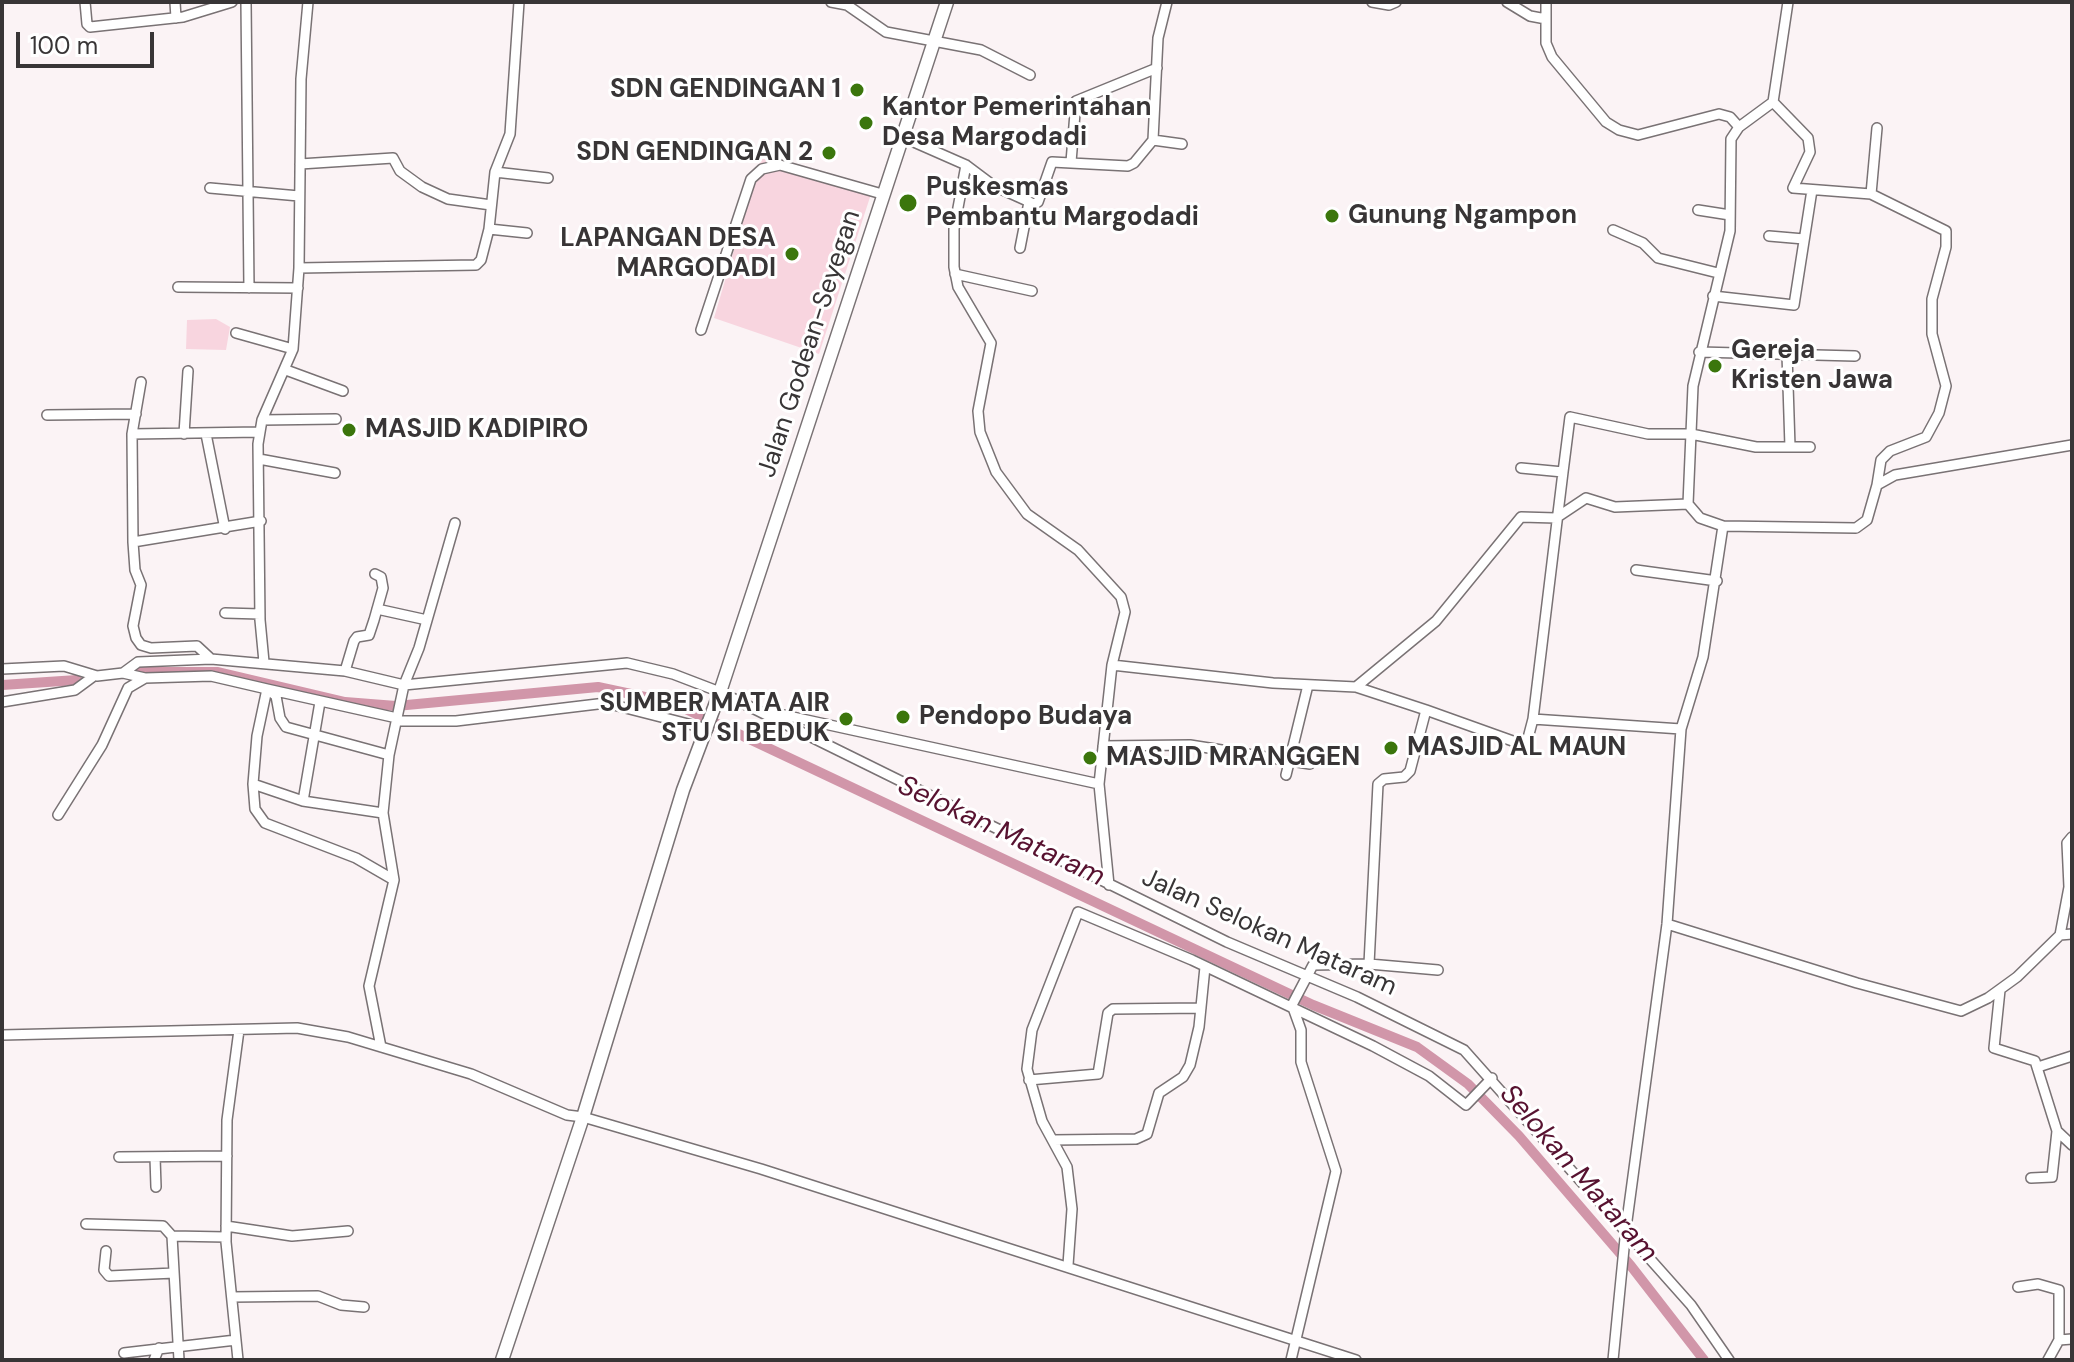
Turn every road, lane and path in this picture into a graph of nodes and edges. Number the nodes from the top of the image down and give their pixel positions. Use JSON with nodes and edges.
{"nodes":[{"id":1,"x":85,"y":2,"type":"edge"},
{"id":2,"x":175,"y":2,"type":"edge"},
{"id":3,"x":232,"y":2,"type":"edge"},
{"id":4,"x":246,"y":2,"type":"edge"},
{"id":5,"x":308,"y":2,"type":"edge"},
{"id":6,"x":519,"y":2,"type":"edge"},
{"id":7,"x":831,"y":2,"type":"edge"},
{"id":8,"x":947,"y":2,"type":"edge"},
{"id":9,"x":1167,"y":2,"type":"edge"},
{"id":10,"x":1372,"y":2,"type":"edge"},
{"id":11,"x":1396,"y":2,"type":"edge"},
{"id":12,"x":1507,"y":2,"type":"edge"},
{"id":13,"x":1546,"y":2,"type":"edge"},
{"id":14,"x":1788,"y":2,"type":"edge"},
{"id":15,"x":848,"y":3,"type":"edge"},
{"id":16,"x":180,"y":18,"type":"junction"},
{"id":17,"x":1546,"y":19,"type":"junction"},
{"id":18,"x":936,"y":40,"type":"junction"},
{"id":19,"x":1157,"y":68,"type":"junction"},
{"id":20,"x":1030,"y":75,"type":"dead end"},
{"id":21,"x":1773,"y":102,"type":"junction"},
{"id":22,"x":1739,"y":127,"type":"junction"},
{"id":23,"x":1877,"y":128,"type":"dead end"},
{"id":24,"x":900,"y":136,"type":"junction"},
{"id":25,"x":1153,"y":140,"type":"junction"},
{"id":26,"x":1182,"y":144,"type":"dead end"},
{"id":27,"x":1071,"y":162,"type":"junction"},
{"id":28,"x":300,"y":164,"type":"junction"},
{"id":29,"x":966,"y":165,"type":"junction"},
{"id":30,"x":495,"y":172,"type":"junction"},
{"id":31,"x":548,"y":178,"type":"dead end"},
{"id":32,"x":210,"y":188,"type":"dead end"},
{"id":33,"x":1812,"y":190,"type":"junction"},
{"id":34,"x":248,"y":192,"type":"junction"},
{"id":35,"x":882,"y":194,"type":"junction"},
{"id":36,"x":1871,"y":194,"type":"junction"},
{"id":37,"x":299,"y":196,"type":"junction"},
{"id":38,"x":1029,"y":202,"type":"junction"},
{"id":39,"x":491,"y":205,"type":"junction"},
{"id":40,"x":1698,"y":210,"type":"dead end"},
{"id":41,"x":1730,"y":215,"type":"junction"},
{"id":42,"x":489,"y":229,"type":"junction"},
{"id":43,"x":1613,"y":230,"type":"dead end"},
{"id":44,"x":527,"y":233,"type":"dead end"},
{"id":45,"x":1769,"y":236,"type":"dead end"},
{"id":46,"x":1804,"y":239,"type":"junction"},
{"id":47,"x":1020,"y":248,"type":"dead end"},
{"id":48,"x":299,"y":268,"type":"junction"},
{"id":49,"x":1718,"y":273,"type":"junction"},
{"id":50,"x":955,"y":274,"type":"junction"},
{"id":51,"x":178,"y":287,"type":"dead end"},
{"id":52,"x":249,"y":288,"type":"junction"},
{"id":53,"x":298,"y":288,"type":"junction"},
{"id":54,"x":1032,"y":291,"type":"dead end"},
{"id":55,"x":1713,"y":296,"type":"junction"},
{"id":56,"x":701,"y":330,"type":"dead end"},
{"id":57,"x":236,"y":333,"type":"dead end"},
{"id":58,"x":293,"y":349,"type":"junction"},
{"id":59,"x":1699,"y":352,"type":"junction"},
{"id":60,"x":1787,"y":354,"type":"junction"},
{"id":61,"x":1855,"y":356,"type":"dead end"},
{"id":62,"x":286,"y":370,"type":"junction"},
{"id":63,"x":188,"y":371,"type":"dead end"},
{"id":64,"x":141,"y":382,"type":"dead end"},
{"id":65,"x":343,"y":391,"type":"dead end"},
{"id":66,"x":136,"y":414,"type":"junction"},
{"id":67,"x":47,"y":415,"type":"dead end"},
{"id":68,"x":336,"y":419,"type":"dead end"},
{"id":69,"x":262,"y":420,"type":"junction"},
{"id":70,"x":259,"y":432,"type":"junction"},
{"id":71,"x":132,"y":434,"type":"junction"},
{"id":72,"x":184,"y":434,"type":"junction"},
{"id":73,"x":206,"y":434,"type":"junction"},
{"id":74,"x":1691,"y":434,"type":"junction"},
{"id":75,"x":2072,"y":445,"type":"edge"},
{"id":76,"x":1790,"y":447,"type":"junction"},
{"id":77,"x":1810,"y":447,"type":"dead end"},
{"id":78,"x":259,"y":459,"type":"junction"},
{"id":79,"x":1521,"y":468,"type":"dead end"},
{"id":80,"x":1563,"y":472,"type":"junction"},
{"id":81,"x":335,"y":473,"type":"dead end"},
{"id":82,"x":1877,"y":485,"type":"junction"},
{"id":83,"x":1688,"y":504,"type":"junction"},
{"id":84,"x":1556,"y":518,"type":"junction"},
{"id":85,"x":261,"y":521,"type":"junction"},
{"id":86,"x":455,"y":523,"type":"dead end"},
{"id":87,"x":1723,"y":526,"type":"junction"},
{"id":88,"x":225,"y":529,"type":"junction"},
{"id":89,"x":133,"y":542,"type":"junction"},
{"id":90,"x":1636,"y":570,"type":"dead end"},
{"id":91,"x":375,"y":574,"type":"dead end"},
{"id":92,"x":1717,"y":581,"type":"junction"},
{"id":93,"x":377,"y":609,"type":"junction"},
{"id":94,"x":225,"y":613,"type":"dead end"},
{"id":95,"x":260,"y":614,"type":"junction"},
{"id":96,"x":427,"y":620,"type":"junction"},
{"id":97,"x":211,"y":659,"type":"junction"},
{"id":98,"x":264,"y":662,"type":"junction"},
{"id":99,"x":1112,"y":665,"type":"junction"},
{"id":100,"x":2,"y":669,"type":"edge"},
{"id":101,"x":345,"y":671,"type":"junction"},
{"id":102,"x":122,"y":673,"type":"junction"},
{"id":103,"x":95,"y":676,"type":"junction"},
{"id":104,"x":145,"y":678,"type":"junction"},
{"id":105,"x":404,"y":685,"type":"junction"},
{"id":106,"x":1308,"y":685,"type":"junction"},
{"id":107,"x":1356,"y":687,"type":"junction"},
{"id":108,"x":267,"y":689,"type":"junction"},
{"id":109,"x":719,"y":696,"type":"junction"},
{"id":110,"x":2,"y":702,"type":"edge"},
{"id":111,"x":320,"y":702,"type":"junction"},
{"id":112,"x":754,"y":708,"type":"junction"},
{"id":113,"x":1426,"y":710,"type":"junction"},
{"id":114,"x":397,"y":717,"type":"junction"},
{"id":115,"x":1533,"y":719,"type":"junction"},
{"id":116,"x":708,"y":727,"type":"junction"},
{"id":117,"x":1681,"y":729,"type":"junction"},
{"id":118,"x":315,"y":735,"type":"junction"},
{"id":119,"x":1103,"y":746,"type":"junction"},
{"id":120,"x":389,"y":755,"type":"junction"},
{"id":121,"x":1294,"y":760,"type":"junction"},
{"id":122,"x":1310,"y":764,"type":"dead end"},
{"id":123,"x":1286,"y":775,"type":"dead end"},
{"id":124,"x":1099,"y":784,"type":"junction"},
{"id":125,"x":263,"y":787,"type":"junction"},
{"id":126,"x":303,"y":801,"type":"junction"},
{"id":127,"x":383,"y":813,"type":"junction"},
{"id":128,"x":58,"y":815,"type":"dead end"},
{"id":129,"x":2072,"y":837,"type":"edge"},
{"id":130,"x":394,"y":880,"type":"junction"},
{"id":131,"x":1109,"y":885,"type":"junction"},
{"id":132,"x":1667,"y":924,"type":"junction"},
{"id":133,"x":2072,"y":934,"type":"edge"},
{"id":134,"x":2060,"y":935,"type":"junction"},
{"id":135,"x":1369,"y":964,"type":"junction"},
{"id":136,"x":1205,"y":967,"type":"junction"},
{"id":137,"x":1438,"y":970,"type":"dead end"},
{"id":138,"x":1307,"y":974,"type":"junction"},
{"id":139,"x":2000,"y":990,"type":"junction"},
{"id":140,"x":1293,"y":1007,"type":"junction"},
{"id":141,"x":1201,"y":1008,"type":"junction"},
{"id":142,"x":239,"y":1030,"type":"junction"},
{"id":143,"x":2,"y":1035,"type":"edge"},
{"id":144,"x":381,"y":1047,"type":"junction"},
{"id":145,"x":2072,"y":1056,"type":"edge"},
{"id":146,"x":2038,"y":1067,"type":"junction"},
{"id":147,"x":1492,"y":1078,"type":"junction"},
{"id":148,"x":1029,"y":1080,"type":"junction"},
{"id":149,"x":583,"y":1117,"type":"junction"},
{"id":150,"x":2057,"y":1131,"type":"junction"},
{"id":151,"x":1053,"y":1140,"type":"junction"},
{"id":152,"x":2072,"y":1145,"type":"edge"},
{"id":153,"x":227,"y":1156,"type":"junction"},
{"id":154,"x":119,"y":1157,"type":"dead end"},
{"id":155,"x":155,"y":1157,"type":"junction"},
{"id":156,"x":2031,"y":1178,"type":"dead end"},
{"id":157,"x":156,"y":1187,"type":"dead end"},
{"id":158,"x":86,"y":1224,"type":"dead end"},
{"id":159,"x":226,"y":1226,"type":"junction"},
{"id":160,"x":1626,"y":1228,"type":"junction"},
{"id":161,"x":348,"y":1231,"type":"dead end"},
{"id":162,"x":172,"y":1236,"type":"junction"},
{"id":163,"x":226,"y":1237,"type":"junction"},
{"id":164,"x":106,"y":1251,"type":"dead end"},
{"id":165,"x":1068,"y":1265,"type":"junction"},
{"id":166,"x":174,"y":1273,"type":"junction"},
{"id":167,"x":2018,"y":1287,"type":"dead end"},
{"id":168,"x":232,"y":1297,"type":"junction"},
{"id":169,"x":364,"y":1307,"type":"dead end"},
{"id":170,"x":2072,"y":1339,"type":"edge"},
{"id":171,"x":236,"y":1340,"type":"junction"},
{"id":172,"x":1295,"y":1340,"type":"junction"},
{"id":173,"x":2059,"y":1340,"type":"junction"},
{"id":174,"x":178,"y":1346,"type":"junction"},
{"id":175,"x":159,"y":1348,"type":"junction"},
{"id":176,"x":124,"y":1353,"type":"dead end"},
{"id":177,"x":154,"y":1360,"type":"edge"},
{"id":178,"x":179,"y":1360,"type":"edge"},
{"id":179,"x":238,"y":1360,"type":"edge"},
{"id":180,"x":502,"y":1360,"type":"edge"},
{"id":181,"x":1291,"y":1360,"type":"edge"},
{"id":182,"x":1356,"y":1360,"type":"edge"},
{"id":183,"x":1613,"y":1360,"type":"edge"},
{"id":184,"x":1729,"y":1360,"type":"edge"},
{"id":185,"x":2048,"y":1360,"type":"edge"}],
"edges":[{"from":1,"to":16,"type":"street"},
{"from":2,"to":16,"type":"street"},
{"from":3,"to":16,"type":"street"},
{"from":4,"to":34,"type":"street"},
{"from":5,"to":28,"type":"street"},
{"from":6,"to":30,"type":"street"},
{"from":7,"to":15,"type":"street"},
{"from":8,"to":18,"type":"main road","name":"Jalan Godean-Seyegan"},
{"from":9,"to":19,"type":"street"},
{"from":10,"to":11,"type":"street"},
{"from":12,"to":17,"type":"street"},
{"from":13,"to":17,"type":"street"},
{"from":14,"to":21,"type":"street"},
{"from":15,"to":18,"type":"street"},
{"from":17,"to":22,"type":"street"},
{"from":18,"to":20,"type":"street"},
{"from":18,"to":24,"type":"main road","name":"Jalan Godean-Seyegan"},
{"from":19,"to":25,"type":"street"},
{"from":19,"to":27,"type":"street"},
{"from":21,"to":22,"type":"street"},
{"from":21,"to":33,"type":"street"},
{"from":22,"to":41,"type":"street"},
{"from":23,"to":36,"type":"street"},
{"from":24,"to":29,"type":"street"},
{"from":24,"to":35,"type":"main road","name":"Jalan Godean-Seyegan"},
{"from":25,"to":26,"type":"street"},
{"from":25,"to":27,"type":"street"},
{"from":27,"to":38,"type":"street"},
{"from":28,"to":37,"type":"street"},
{"from":28,"to":39,"type":"street"},
{"from":29,"to":38,"type":"street"},
{"from":29,"to":50,"type":"street"},
{"from":30,"to":31,"type":"street"},
{"from":30,"to":39,"type":"street"},
{"from":32,"to":34,"type":"street"},
{"from":33,"to":36,"type":"street"},
{"from":33,"to":46,"type":"street"},
{"from":34,"to":37,"type":"street"},
{"from":34,"to":52,"type":"street"},
{"from":35,"to":56,"type":"street"},
{"from":35,"to":109,"type":"main road","name":"Jalan Godean-Seyegan"},
{"from":36,"to":82,"type":"street"},
{"from":37,"to":48,"type":"street"},
{"from":38,"to":47,"type":"street"},
{"from":39,"to":42,"type":"street"},
{"from":40,"to":41,"type":"street"},
{"from":41,"to":49,"type":"street"},
{"from":42,"to":44,"type":"street"},
{"from":42,"to":48,"type":"street"},
{"from":43,"to":49,"type":"street"},
{"from":45,"to":46,"type":"street"},
{"from":46,"to":55,"type":"street"},
{"from":48,"to":53,"type":"street"},
{"from":49,"to":55,"type":"street"},
{"from":50,"to":54,"type":"street"},
{"from":50,"to":99,"type":"street"},
{"from":51,"to":52,"type":"street"},
{"from":52,"to":53,"type":"street"},
{"from":53,"to":58,"type":"street"},
{"from":55,"to":59,"type":"street"},
{"from":57,"to":58,"type":"street"},
{"from":58,"to":62,"type":"street"},
{"from":59,"to":60,"type":"street"},
{"from":59,"to":74,"type":"street"},
{"from":60,"to":61,"type":"street"},
{"from":60,"to":76,"type":"street"},
{"from":62,"to":65,"type":"street"},
{"from":62,"to":69,"type":"street"},
{"from":63,"to":72,"type":"street"},
{"from":64,"to":66,"type":"street"},
{"from":66,"to":67,"type":"street"},
{"from":66,"to":71,"type":"street"},
{"from":68,"to":69,"type":"street"},
{"from":69,"to":70,"type":"street"},
{"from":70,"to":73,"type":"street"},
{"from":70,"to":78,"type":"street"},
{"from":71,"to":72,"type":"street"},
{"from":71,"to":89,"type":"street"},
{"from":72,"to":73,"type":"street"},
{"from":73,"to":88,"type":"street"},
{"from":74,"to":76,"type":"street"},
{"from":74,"to":80,"type":"street"},
{"from":74,"to":83,"type":"street"},
{"from":75,"to":82,"type":"street"},
{"from":76,"to":77,"type":"street"},
{"from":78,"to":81,"type":"street"},
{"from":78,"to":85,"type":"street"},
{"from":79,"to":80,"type":"street"},
{"from":80,"to":84,"type":"street"},
{"from":82,"to":87,"type":"street"},
{"from":83,"to":84,"type":"street"},
{"from":83,"to":87,"type":"street"},
{"from":84,"to":107,"type":"street"},
{"from":84,"to":115,"type":"street"},
{"from":85,"to":88,"type":"street"},
{"from":85,"to":95,"type":"street"},
{"from":86,"to":96,"type":"street"},
{"from":87,"to":92,"type":"street"},
{"from":88,"to":89,"type":"street"},
{"from":89,"to":97,"type":"street"},
{"from":90,"to":92,"type":"street"},
{"from":91,"to":93,"type":"street"},
{"from":92,"to":117,"type":"street"},
{"from":93,"to":96,"type":"street"},
{"from":93,"to":101,"type":"street"},
{"from":94,"to":95,"type":"street"},
{"from":95,"to":98,"type":"street"},
{"from":96,"to":105,"type":"street"},
{"from":97,"to":98,"type":"street","name":"Jalan Selokan Mataram"},
{"from":97,"to":102,"type":"street","name":"Jalan Selokan Mataram"},
{"from":98,"to":101,"type":"street","name":"Jalan Selokan Mataram"},
{"from":99,"to":106,"type":"street"},
{"from":99,"to":119,"type":"street"},
{"from":100,"to":103,"type":"street"},
{"from":101,"to":105,"type":"street","name":"Jalan Selokan Mataram"},
{"from":102,"to":103,"type":"street"},
{"from":102,"to":104,"type":"street"},
{"from":103,"to":110,"type":"street"},
{"from":104,"to":108,"type":"street"},
{"from":104,"to":128,"type":"street"},
{"from":105,"to":109,"type":"street","name":"Jalan Selokan Mataram"},
{"from":105,"to":114,"type":"street"},
{"from":106,"to":107,"type":"street"},
{"from":106,"to":121,"type":"street"},
{"from":107,"to":113,"type":"street"},
{"from":108,"to":111,"type":"street"},
{"from":108,"to":118,"type":"street"},
{"from":108,"to":125,"type":"street"},
{"from":109,"to":112,"type":"street","name":"Jalan Selokan Mataram"},
{"from":109,"to":116,"type":"main road","name":"Jalan Godean-Seyegan"},
{"from":111,"to":114,"type":"street"},
{"from":111,"to":118,"type":"street"},
{"from":112,"to":124,"type":"street"},
{"from":112,"to":131,"type":"street","name":"Jalan Selokan Mataram"},
{"from":113,"to":115,"type":"street"},
{"from":113,"to":135,"type":"street"},
{"from":114,"to":116,"type":"street"},
{"from":114,"to":120,"type":"street"},
{"from":115,"to":117,"type":"street"},
{"from":116,"to":149,"type":"main road","name":"Jalan Godean-Seyegan"},
{"from":117,"to":132,"type":"street"},
{"from":118,"to":120,"type":"street"},
{"from":118,"to":126,"type":"street"},
{"from":119,"to":121,"type":"street"},
{"from":119,"to":124,"type":"street"},
{"from":120,"to":127,"type":"street"},
{"from":121,"to":122,"type":"street"},
{"from":121,"to":123,"type":"street"},
{"from":124,"to":131,"type":"street"},
{"from":125,"to":126,"type":"street"},
{"from":125,"to":130,"type":"street"},
{"from":126,"to":127,"type":"street"},
{"from":127,"to":130,"type":"street"},
{"from":129,"to":134,"type":"street"},
{"from":130,"to":144,"type":"street"},
{"from":131,"to":138,"type":"street","name":"Jalan Selokan Mataram"},
{"from":132,"to":139,"type":"street"},
{"from":132,"to":160,"type":"street"},
{"from":133,"to":134,"type":"street"},
{"from":134,"to":139,"type":"street"},
{"from":135,"to":137,"type":"street"},
{"from":135,"to":138,"type":"street"},
{"from":136,"to":140,"type":"street"},
{"from":136,"to":141,"type":"street"},
{"from":136,"to":148,"type":"street"},
{"from":138,"to":140,"type":"street"},
{"from":138,"to":147,"type":"street","name":"Jalan Selokan Mataram"},
{"from":139,"to":146,"type":"street"},
{"from":140,"to":147,"type":"street"},
{"from":140,"to":172,"type":"street"},
{"from":141,"to":148,"type":"street"},
{"from":141,"to":151,"type":"street"},
{"from":142,"to":143,"type":"street"},
{"from":142,"to":144,"type":"street"},
{"from":142,"to":153,"type":"street"},
{"from":144,"to":149,"type":"street"},
{"from":145,"to":146,"type":"street"},
{"from":146,"to":150,"type":"street"},
{"from":147,"to":160,"type":"street","name":"Jalan Selokan Mataram"},
{"from":148,"to":151,"type":"street"},
{"from":149,"to":165,"type":"street"},
{"from":149,"to":180,"type":"main road","name":"Jalan Godean-Seyegan"},
{"from":150,"to":152,"type":"street"},
{"from":150,"to":156,"type":"street"},
{"from":151,"to":165,"type":"street"},
{"from":153,"to":155,"type":"street"},
{"from":153,"to":159,"type":"street"},
{"from":154,"to":155,"type":"street"},
{"from":155,"to":157,"type":"street"},
{"from":158,"to":162,"type":"street"},
{"from":159,"to":161,"type":"street"},
{"from":159,"to":163,"type":"street"},
{"from":160,"to":183,"type":"street"},
{"from":160,"to":184,"type":"street","name":"Jalan Selokan Mataram"},
{"from":162,"to":163,"type":"street"},
{"from":162,"to":166,"type":"street"},
{"from":163,"to":168,"type":"street"},
{"from":164,"to":166,"type":"street"},
{"from":165,"to":172,"type":"street"},
{"from":166,"to":174,"type":"street"},
{"from":167,"to":173,"type":"street"},
{"from":168,"to":169,"type":"street"},
{"from":168,"to":171,"type":"street"},
{"from":170,"to":173,"type":"street"},
{"from":171,"to":174,"type":"street"},
{"from":171,"to":179,"type":"street"},
{"from":172,"to":181,"type":"street"},
{"from":172,"to":182,"type":"street"},
{"from":173,"to":185,"type":"street"},
{"from":174,"to":175,"type":"street"},
{"from":174,"to":178,"type":"street"},
{"from":175,"to":176,"type":"street"},
{"from":175,"to":177,"type":"street"}]}
